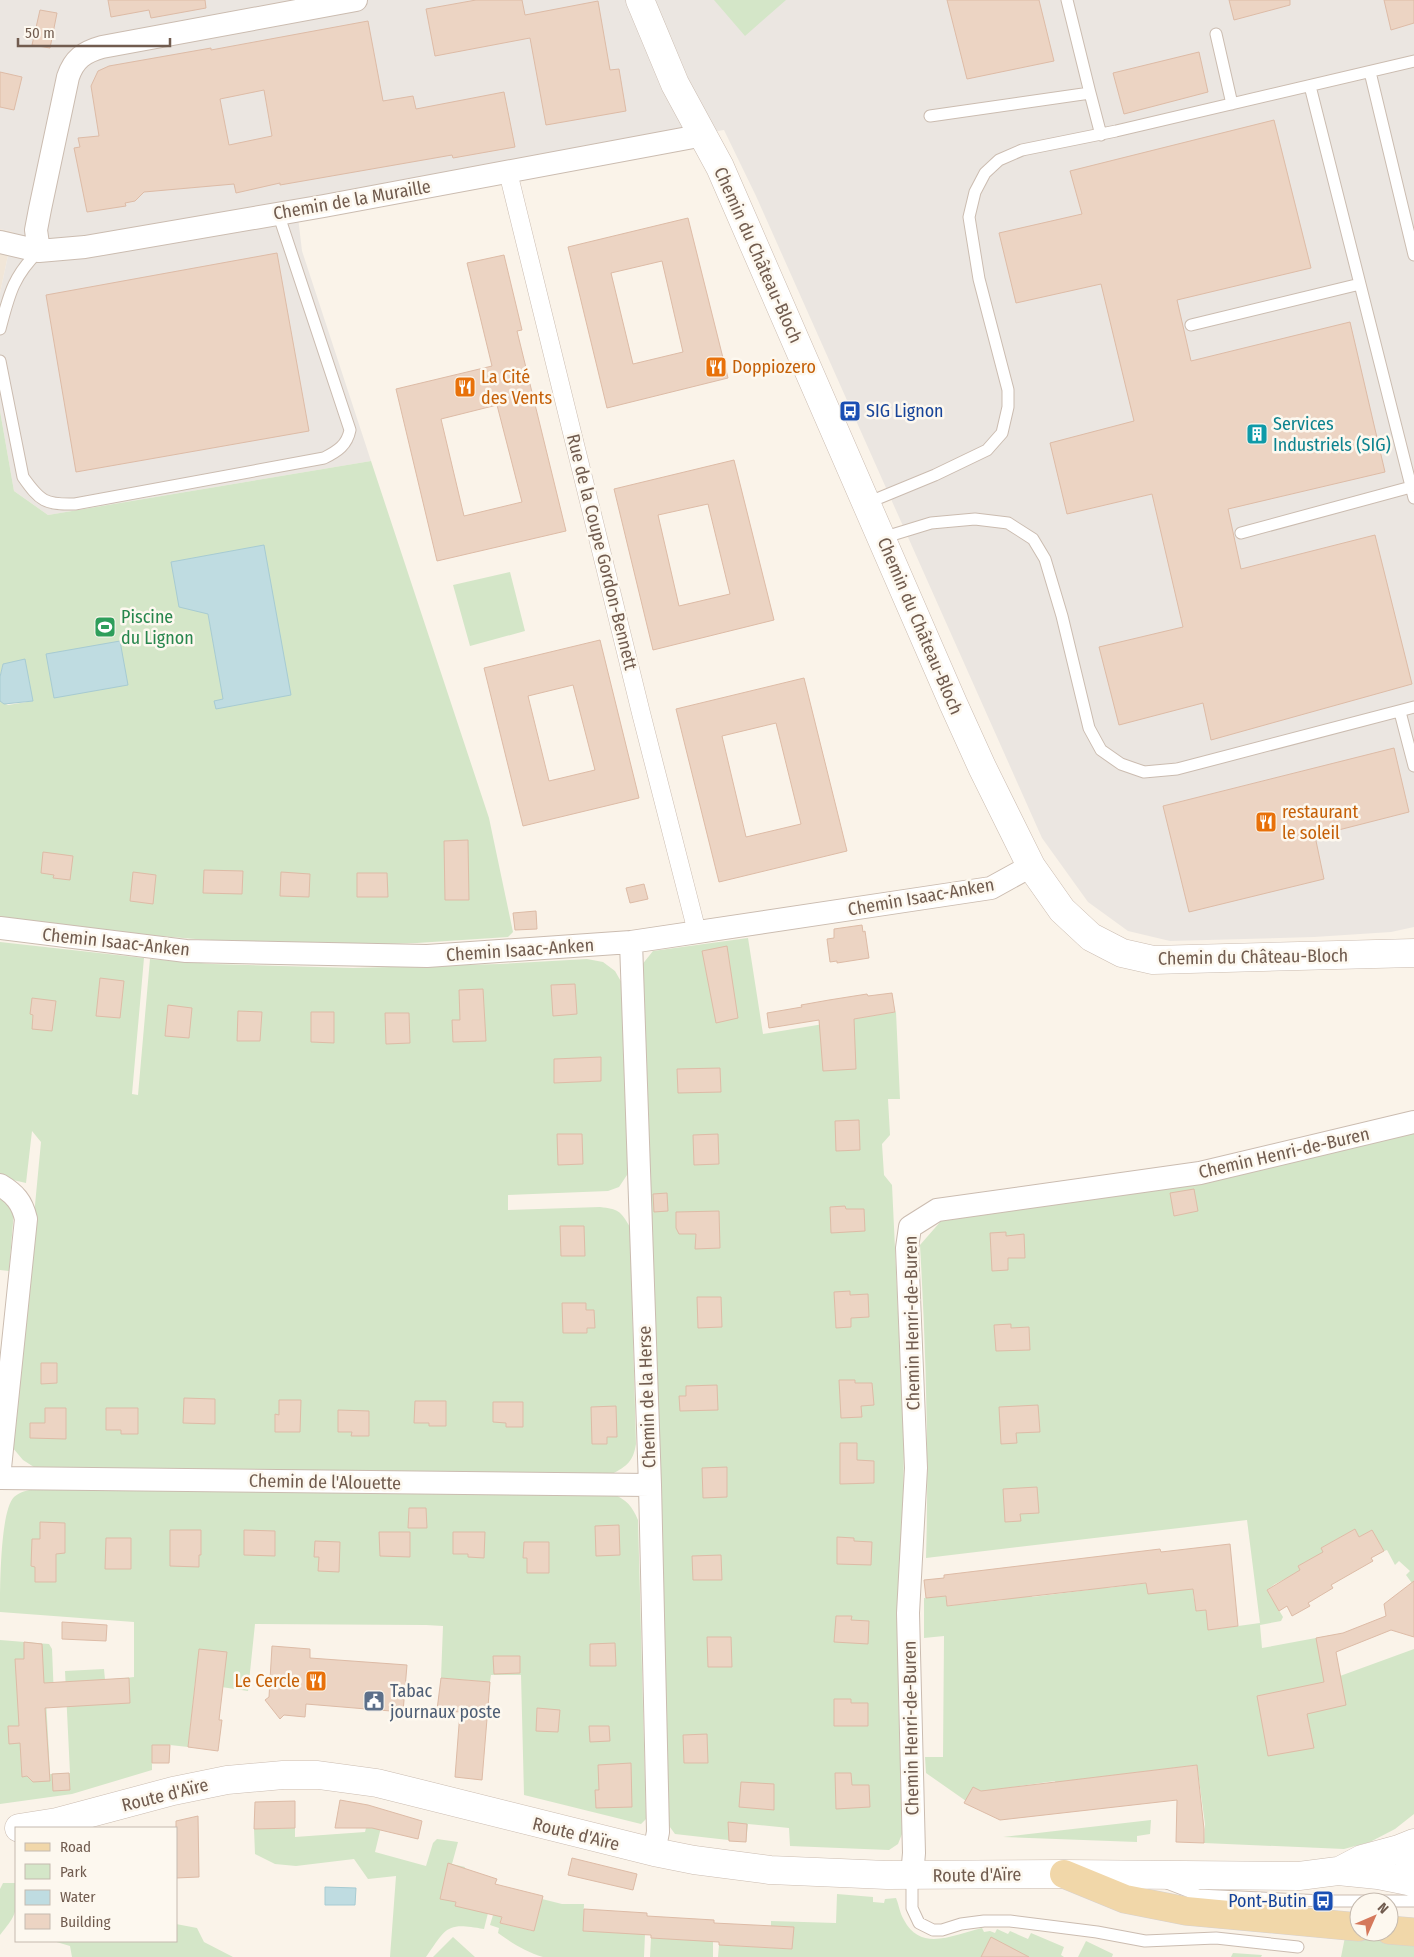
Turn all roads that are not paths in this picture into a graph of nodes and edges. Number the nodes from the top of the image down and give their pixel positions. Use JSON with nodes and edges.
{"nodes":[{"id":1,"x":356,"y":0,"type":"edge"},
{"id":2,"x":640,"y":0,"type":"edge"},
{"id":3,"x":1067,"y":0,"type":"edge"},
{"id":4,"x":1216,"y":34,"type":"dead end"},
{"id":5,"x":1414,"y":61,"type":"edge"},
{"id":6,"x":1370,"y":72,"type":"junction"},
{"id":7,"x":1310,"y":86,"type":"junction"},
{"id":8,"x":1090,"y":93,"type":"junction"},
{"id":9,"x":1232,"y":104,"type":"junction"},
{"id":10,"x":930,"y":116,"type":"dead end"},
{"id":11,"x":704,"y":135,"type":"junction"},
{"id":12,"x":1100,"y":135,"type":"junction"},
{"id":13,"x":508,"y":172,"type":"junction"},
{"id":14,"x":278,"y":213,"type":"junction"},
{"id":15,"x":0,"y":242,"type":"edge"},
{"id":16,"x":40,"y":250,"type":"junction"},
{"id":17,"x":1414,"y":255,"type":"edge"},
{"id":18,"x":1360,"y":284,"type":"junction"},
{"id":19,"x":1191,"y":325,"type":"dead end"},
{"id":20,"x":0,"y":329,"type":"edge"},
{"id":21,"x":0,"y":361,"type":"edge"},
{"id":22,"x":1413,"y":492,"type":"edge"},
{"id":23,"x":867,"y":503,"type":"junction"},
{"id":24,"x":1242,"y":534,"type":"dead end"},
{"id":25,"x":882,"y":538,"type":"junction"},
{"id":26,"x":1414,"y":707,"type":"edge"},
{"id":27,"x":1400,"y":712,"type":"junction"},
{"id":28,"x":1414,"y":766,"type":"edge"},
{"id":29,"x":1032,"y":866,"type":"junction"},
{"id":30,"x":0,"y":928,"type":"edge"},
{"id":31,"x":697,"y":932,"type":"junction"},
{"id":32,"x":631,"y":942,"type":"junction"},
{"id":33,"x":1414,"y":953,"type":"edge"},
{"id":34,"x":1414,"y":1122,"type":"edge"},
{"id":35,"x":0,"y":1185,"type":"edge"},
{"id":36,"x":0,"y":1468,"type":"edge"},
{"id":37,"x":0,"y":1478,"type":"edge"},
{"id":38,"x":650,"y":1485,"type":"junction"},
{"id":39,"x":24,"y":1827,"type":"edge"},
{"id":40,"x":15,"y":1828,"type":"edge"},
{"id":41,"x":0,"y":1830,"type":"edge"},
{"id":42,"x":1414,"y":1843,"type":"edge"},
{"id":43,"x":1414,"y":1850,"type":"edge"},
{"id":44,"x":654,"y":1852,"type":"junction"},
{"id":45,"x":1338,"y":1871,"type":"junction"},
{"id":46,"x":1064,"y":1874,"type":"junction"},
{"id":47,"x":1142,"y":1874,"type":"junction"},
{"id":48,"x":912,"y":1876,"type":"junction"},
{"id":49,"x":1414,"y":1889,"type":"edge"},
{"id":50,"x":1349,"y":1926,"type":"edge"},
{"id":51,"x":1399,"y":1931,"type":"edge"},
{"id":52,"x":1414,"y":1932,"type":"edge"},
{"id":53,"x":1298,"y":1947,"type":"dead end"}],
"edges":[{"from":1,"to":16,"type":"street"},
{"from":2,"to":11,"type":"street","name":"Chemin du Château-Bloch"},
{"from":3,"to":8,"type":"lane"},
{"from":4,"to":9,"type":"lane"},
{"from":5,"to":6,"type":"lane"},
{"from":6,"to":7,"type":"lane"},
{"from":6,"to":17,"type":"lane"},
{"from":7,"to":9,"type":"lane"},
{"from":7,"to":18,"type":"lane"},
{"from":8,"to":10,"type":"lane"},
{"from":8,"to":12,"type":"lane"},
{"from":9,"to":12,"type":"lane"},
{"from":11,"to":13,"type":"street","name":"Chemin de la Muraille"},
{"from":11,"to":23,"type":"street","name":"Chemin du Château-Bloch"},
{"from":12,"to":23,"type":"lane"},
{"from":13,"to":14,"type":"street","name":"Chemin de la Muraille"},
{"from":13,"to":31,"type":"street","name":"Rue de la Coupe Gordon-Bennett"},
{"from":14,"to":16,"type":"street","name":"Chemin de la Muraille"},
{"from":14,"to":21,"type":"lane"},
{"from":15,"to":16,"type":"street","name":"Chemin de la Muraille"},
{"from":16,"to":20,"type":"lane"},
{"from":18,"to":19,"type":"lane"},
{"from":18,"to":22,"type":"lane"},
{"from":22,"to":24,"type":"lane"},
{"from":23,"to":25,"type":"street","name":"Chemin du Château-Bloch"},
{"from":25,"to":27,"type":"lane"},
{"from":25,"to":29,"type":"street","name":"Chemin du Château-Bloch"},
{"from":26,"to":27,"type":"lane"},
{"from":27,"to":28,"type":"lane"},
{"from":29,"to":31,"type":"street","name":"Chemin Isaac-Anken"},
{"from":29,"to":33,"type":"street","name":"Chemin du Château-Bloch"},
{"from":30,"to":32,"type":"street","name":"Chemin Isaac-Anken"},
{"from":31,"to":32,"type":"street","name":"Chemin Isaac-Anken"},
{"from":32,"to":38,"type":"street","name":"Chemin de la Herse"},
{"from":34,"to":48,"type":"street","name":"Chemin Henri-de-Buren"},
{"from":35,"to":36,"type":"street"},
{"from":37,"to":38,"type":"street","name":"Chemin de l'Alouette"},
{"from":38,"to":44,"type":"street","name":"Chemin de la Herse"},
{"from":39,"to":44,"type":"street","name":"Route d'Aïre"},
{"from":40,"to":41,"type":"street","name":"Route d'Aïre"},
{"from":42,"to":45,"type":"street","name":"Route d'Aïre"},
{"from":43,"to":49,"type":"street"},
{"from":44,"to":48,"type":"street","name":"Route d'Aïre"},
{"from":45,"to":47,"type":"street","name":"Route d'Aïre"},
{"from":45,"to":49,"type":"street","name":"Route d'Aïre"},
{"from":46,"to":47,"type":"street","name":"Route d'Aïre"},
{"from":46,"to":48,"type":"street","name":"Route d'Aïre"},
{"from":46,"to":50,"type":"main road"},
{"from":47,"to":49,"type":"lane","name":"Route d'Aïre"},
{"from":48,"to":53,"type":"lane"},
{"from":51,"to":52,"type":"main road"}]}
